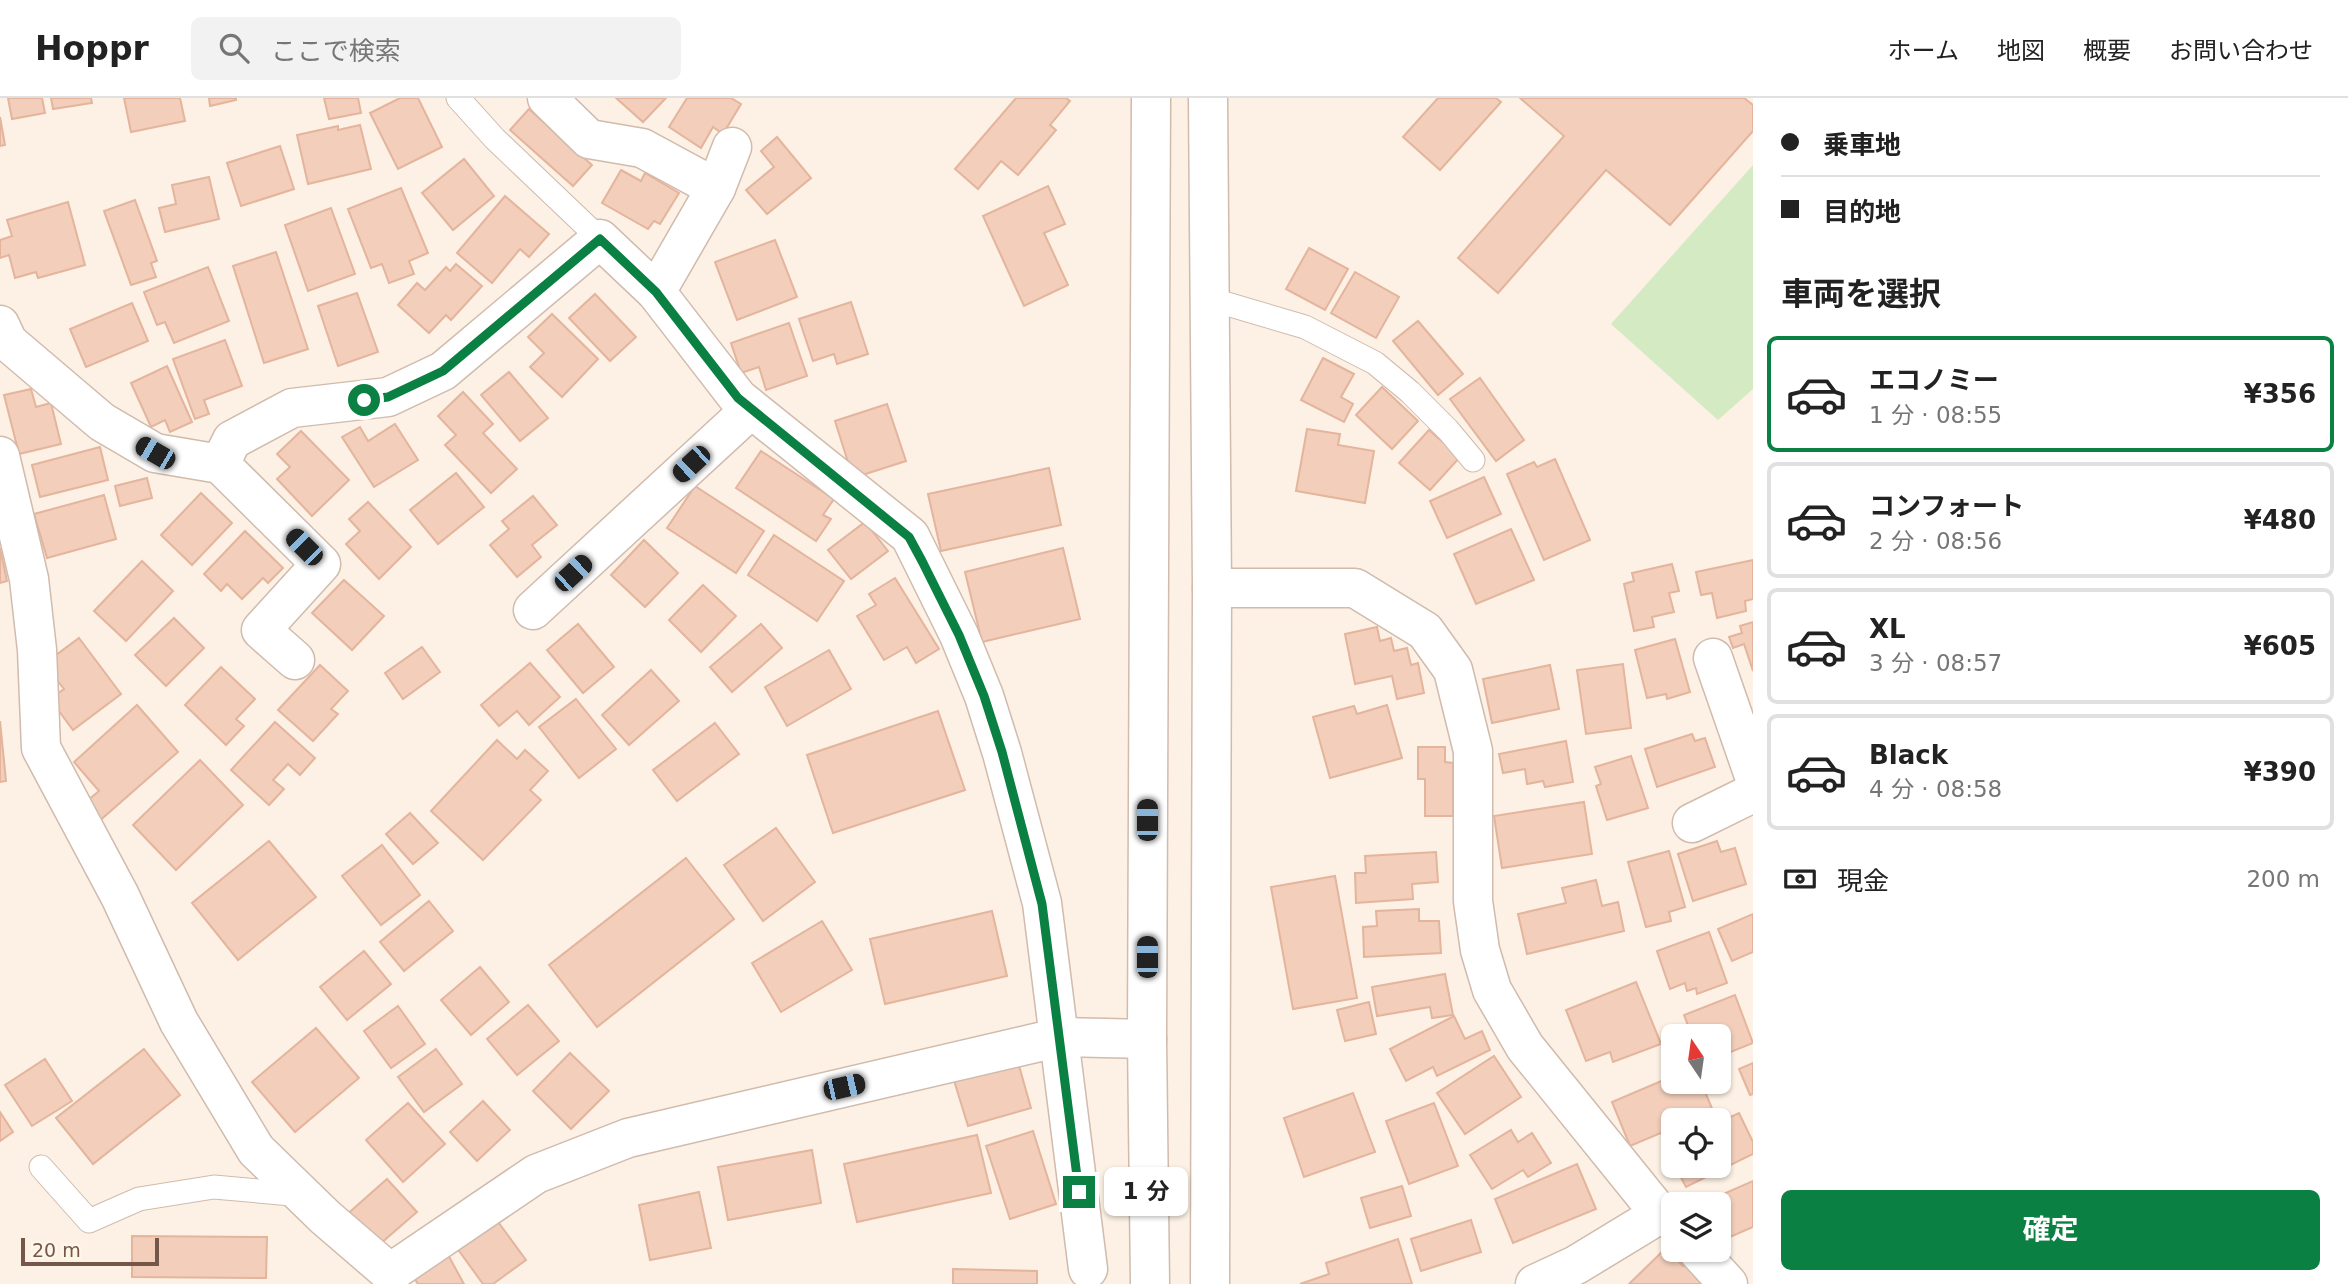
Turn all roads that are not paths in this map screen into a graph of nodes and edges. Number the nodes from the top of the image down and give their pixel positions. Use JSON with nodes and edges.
{"nodes":[{"id":1,"x":458,"y":98,"type":"edge"},
{"id":2,"x":547,"y":98,"type":"edge"},
{"id":3,"x":1151,"y":98,"type":"edge"},
{"id":4,"x":1208,"y":98,"type":"edge"},
{"id":5,"x":732,"y":147,"type":"dead end"},
{"id":6,"x":716,"y":188,"type":"junction"},
{"id":7,"x":600,"y":239,"type":"junction"},
{"id":8,"x":656,"y":292,"type":"junction"},
{"id":9,"x":1210,"y":299,"type":"junction"},
{"id":10,"x":3,"y":336,"type":"edge"},
{"id":11,"x":751,"y":409,"type":"junction"},
{"id":12,"x":0,"y":456,"type":"edge"},
{"id":13,"x":1473,"y":460,"type":"dead end"},
{"id":14,"x":220,"y":464,"type":"junction"},
{"id":15,"x":1212,"y":588,"type":"junction"},
{"id":16,"x":533,"y":610,"type":"dead end"},
{"id":17,"x":1713,"y":659,"type":"dead end"},
{"id":18,"x":295,"y":660,"type":"dead end"},
{"id":19,"x":1753,"y":774,"type":"edge"},
{"id":20,"x":1753,"y":793,"type":"edge"},
{"id":21,"x":1692,"y":823,"type":"dead end"},
{"id":22,"x":1061,"y":1037,"type":"junction"},
{"id":23,"x":1147,"y":1039,"type":"junction"},
{"id":24,"x":41,"y":1167,"type":"dead end"},
{"id":25,"x":303,"y":1195,"type":"junction"},
{"id":26,"x":1661,"y":1211,"type":"edge"},
{"id":27,"x":1661,"y":1220,"type":"edge"},
{"id":28,"x":1708,"y":1262,"type":"edge"},
{"id":29,"x":1088,"y":1269,"type":"dead end"},
{"id":30,"x":390,"y":1279,"type":"edge"},
{"id":31,"x":1150,"y":1284,"type":"edge"},
{"id":32,"x":1210,"y":1284,"type":"edge"},
{"id":33,"x":1535,"y":1284,"type":"edge"},
{"id":34,"x":1728,"y":1284,"type":"edge"}],
"edges":[{"from":1,"to":7,"type":"lane"},
{"from":2,"to":6,"type":"street"},
{"from":3,"to":23,"type":"street"},
{"from":4,"to":9,"type":"street"},
{"from":5,"to":6,"type":"street"},
{"from":6,"to":8,"type":"street"},
{"from":7,"to":8,"type":"street"},
{"from":7,"to":14,"type":"street"},
{"from":8,"to":11,"type":"street"},
{"from":9,"to":13,"type":"lane"},
{"from":9,"to":15,"type":"street"},
{"from":10,"to":14,"type":"street"},
{"from":11,"to":16,"type":"street"},
{"from":11,"to":22,"type":"street"},
{"from":12,"to":25,"type":"street"},
{"from":14,"to":18,"type":"street"},
{"from":15,"to":26,"type":"street"},
{"from":15,"to":32,"type":"street"},
{"from":17,"to":19,"type":"street"},
{"from":20,"to":21,"type":"street"},
{"from":22,"to":23,"type":"street"},
{"from":22,"to":29,"type":"street"},
{"from":22,"to":30,"type":"street"},
{"from":23,"to":31,"type":"street"},
{"from":24,"to":25,"type":"lane"},
{"from":25,"to":30,"type":"street"},
{"from":27,"to":33,"type":"street"},
{"from":28,"to":34,"type":"street"}]}
